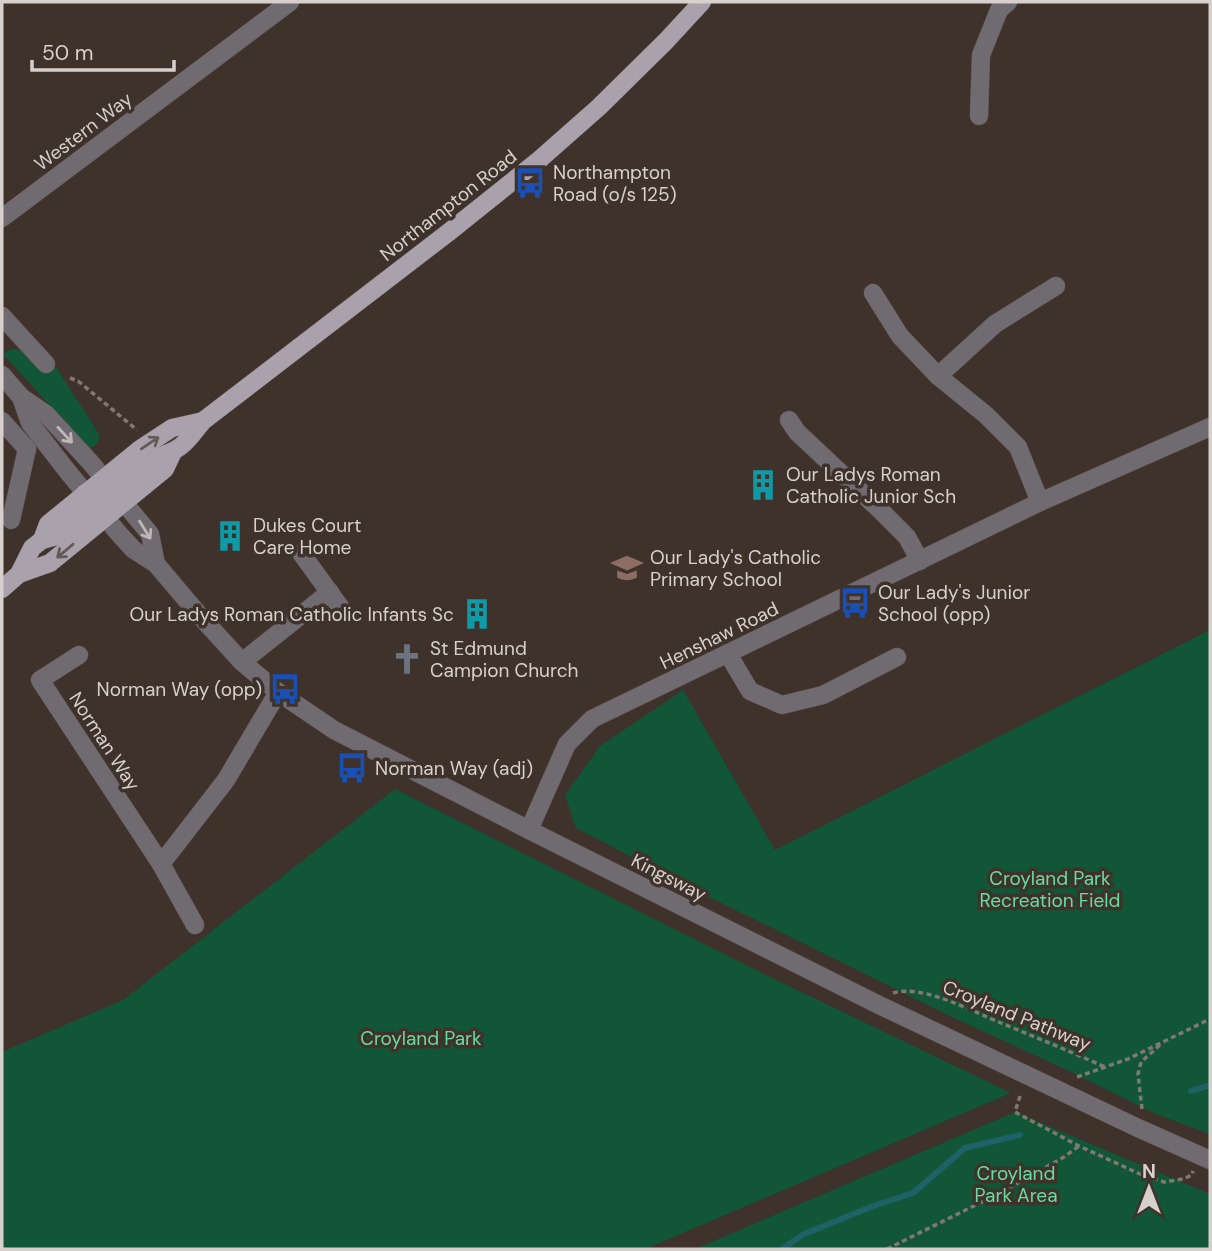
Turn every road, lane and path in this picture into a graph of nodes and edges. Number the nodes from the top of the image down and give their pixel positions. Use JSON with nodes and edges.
{"nodes":[{"id":1,"x":289,"y":2,"type":"edge"},
{"id":2,"x":702,"y":2,"type":"edge"},
{"id":3,"x":1009,"y":2,"type":"edge"},
{"id":4,"x":979,"y":116,"type":"dead end"},
{"id":5,"x":2,"y":218,"type":"edge"},
{"id":6,"x":1056,"y":286,"type":"dead end"},
{"id":7,"x":873,"y":293,"type":"dead end"},
{"id":8,"x":2,"y":316,"type":"edge"},
{"id":9,"x":8,"y":335,"type":"edge"},
{"id":10,"x":47,"y":364,"type":"dead end"},
{"id":11,"x":2,"y":374,"type":"edge"},
{"id":12,"x":938,"y":376,"type":"junction"},
{"id":13,"x":70,"y":378,"type":"dead end"},
{"id":14,"x":21,"y":397,"type":"junction"},
{"id":15,"x":789,"y":420,"type":"dead end"},
{"id":16,"x":2,"y":421,"type":"edge"},
{"id":17,"x":203,"y":421,"type":"junction"},
{"id":18,"x":1210,"y":427,"type":"edge"},
{"id":19,"x":139,"y":432,"type":"dead end"},
{"id":20,"x":47,"y":446,"type":"junction"},
{"id":21,"x":27,"y":449,"type":"junction"},
{"id":22,"x":113,"y":490,"type":"junction"},
{"id":23,"x":1040,"y":502,"type":"junction"},
{"id":24,"x":96,"y":506,"type":"junction"},
{"id":25,"x":11,"y":520,"type":"dead end"},
{"id":26,"x":301,"y":553,"type":"dead end"},
{"id":27,"x":920,"y":561,"type":"junction"},
{"id":28,"x":156,"y":564,"type":"junction"},
{"id":29,"x":19,"y":574,"type":"junction"},
{"id":30,"x":2,"y":589,"type":"edge"},
{"id":31,"x":330,"y":592,"type":"junction"},
{"id":32,"x":341,"y":608,"type":"dead end"},
{"id":33,"x":729,"y":654,"type":"junction"},
{"id":34,"x":79,"y":655,"type":"dead end"},
{"id":35,"x":897,"y":657,"type":"dead end"},
{"id":36,"x":242,"y":662,"type":"junction"},
{"id":37,"x":278,"y":692,"type":"junction"},
{"id":38,"x":529,"y":830,"type":"junction"},
{"id":39,"x":161,"y":864,"type":"junction"},
{"id":40,"x":195,"y":925,"type":"dead end"},
{"id":41,"x":877,"y":1004,"type":"junction"},
{"id":42,"x":1210,"y":1019,"type":"edge"},
{"id":43,"x":1161,"y":1044,"type":"junction"},
{"id":44,"x":1107,"y":1068,"type":"junction"},
{"id":45,"x":1077,"y":1077,"type":"dead end"},
{"id":46,"x":1020,"y":1096,"type":"dead end"},
{"id":47,"x":1143,"y":1113,"type":"dead end"},
{"id":48,"x":1079,"y":1146,"type":"junction"},
{"id":49,"x":1203,"y":1163,"type":"edge"},
{"id":50,"x":887,"y":1249,"type":"edge"}],
"edges":[{"from":1,"to":5,"type":"street","name":"Western Way"},
{"from":2,"to":17,"type":"main road","name":"Northampton Road"},
{"from":3,"to":4,"type":"street"},
{"from":6,"to":12,"type":"street"},
{"from":7,"to":12,"type":"street"},
{"from":8,"to":9,"type":"street"},
{"from":9,"to":10,"type":"street"},
{"from":11,"to":14,"type":"street"},
{"from":12,"to":23,"type":"street"},
{"from":13,"to":19,"type":"path"},
{"from":14,"to":20,"type":"street","name":"Kingsway"},
{"from":14,"to":22,"type":"street","name":"Kingsway","one_way":true},
{"from":15,"to":27,"type":"street"},
{"from":16,"to":21,"type":"street"},
{"from":17,"to":22,"type":"main road","name":"Northampton Road"},
{"from":22,"to":17,"type":"main road","name":"Northampton Road","one_way":true},
{"from":18,"to":23,"type":"street","name":"Henshaw Road"},
{"from":20,"to":21,"type":"street"},
{"from":20,"to":24,"type":"street","name":"Kingsway"},
{"from":21,"to":25,"type":"street"},
{"from":22,"to":24,"type":"main road","name":"Northampton Road"},
{"from":22,"to":24,"type":"main road","name":"Northampton Road"},
{"from":22,"to":28,"type":"street","name":"Kingsway","one_way":true},
{"from":23,"to":27,"type":"street","name":"Henshaw Road"},
{"from":24,"to":28,"type":"street","name":"Kingsway"},
{"from":24,"to":29,"type":"main road","name":"Northampton Road","one_way":true},
{"from":24,"to":29,"type":"main road","name":"Northampton Road"},
{"from":26,"to":31,"type":"street"},
{"from":27,"to":33,"type":"street","name":"Henshaw Road"},
{"from":28,"to":36,"type":"street","name":"Kingsway"},
{"from":29,"to":30,"type":"main road","name":"Northampton Road"},
{"from":31,"to":32,"type":"street"},
{"from":31,"to":36,"type":"street"},
{"from":33,"to":35,"type":"street"},
{"from":33,"to":38,"type":"street","name":"Henshaw Road"},
{"from":34,"to":39,"type":"street","name":"Norman Way"},
{"from":36,"to":37,"type":"street","name":"Kingsway"},
{"from":37,"to":38,"type":"street","name":"Kingsway"},
{"from":37,"to":39,"type":"street"},
{"from":38,"to":41,"type":"street","name":"Kingsway"},
{"from":39,"to":40,"type":"street","name":"Norman Way"},
{"from":41,"to":44,"type":"path","name":"Croyland Pathway"},
{"from":41,"to":49,"type":"street","name":"Kingsway"},
{"from":42,"to":43,"type":"path"},
{"from":43,"to":44,"type":"path"},
{"from":43,"to":47,"type":"path"},
{"from":44,"to":45,"type":"path"},
{"from":46,"to":48,"type":"path"},
{"from":48,"to":49,"type":"path"},
{"from":48,"to":50,"type":"path"}]}
